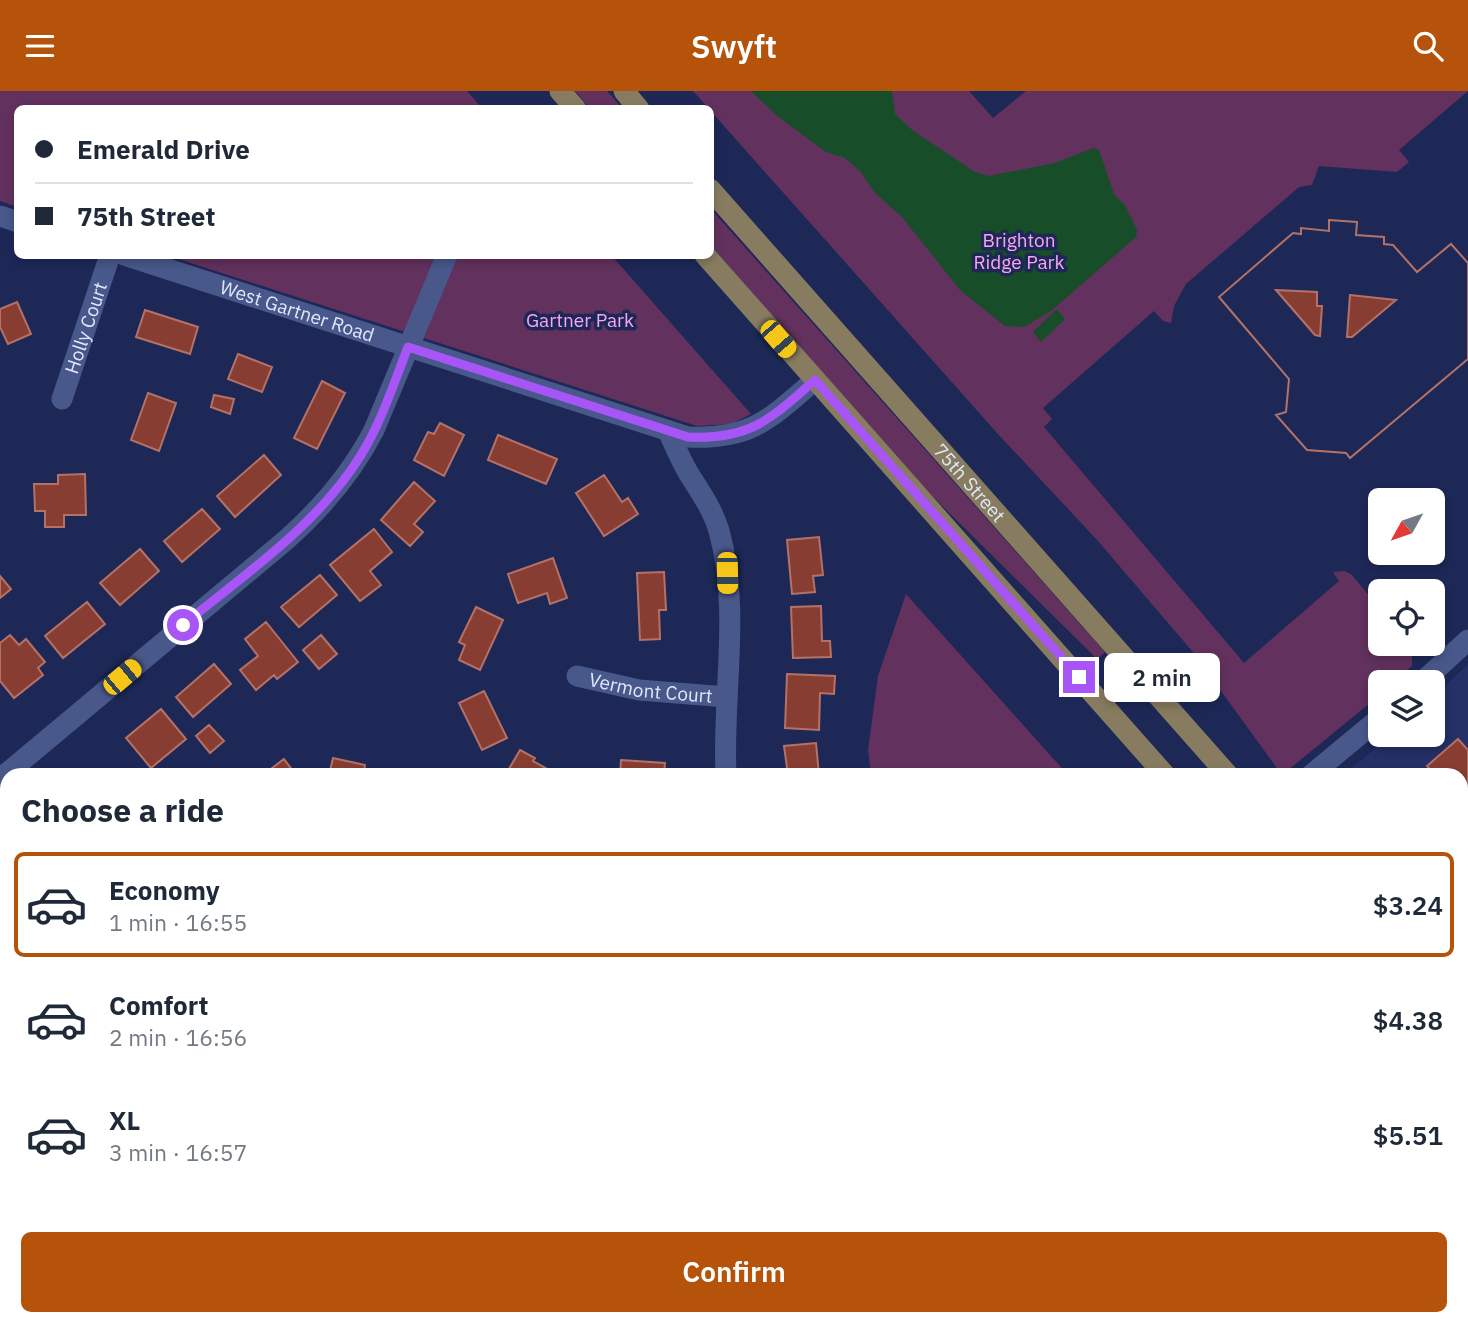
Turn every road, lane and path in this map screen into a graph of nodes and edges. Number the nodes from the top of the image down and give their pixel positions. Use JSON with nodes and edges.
{"nodes":[{"id":1,"x":560,"y":91,"type":"edge"},
{"id":2,"x":624,"y":91,"type":"edge"},
{"id":3,"x":572,"y":105,"type":"edge"},
{"id":4,"x":636,"y":105,"type":"edge"},
{"id":5,"x":714,"y":194,"type":"edge"},
{"id":6,"x":109,"y":259,"type":"edge"},
{"id":7,"x":136,"y":259,"type":"edge"},
{"id":8,"x":445,"y":259,"type":"edge"},
{"id":9,"x":709,"y":259,"type":"edge"},
{"id":10,"x":408,"y":347,"type":"junction"},
{"id":11,"x":815,"y":380,"type":"junction"},
{"id":12,"x":62,"y":399,"type":"dead end"},
{"id":13,"x":668,"y":431,"type":"junction"},
{"id":14,"x":1468,"y":640,"type":"edge"},
{"id":15,"x":1435,"y":670,"type":"edge"},
{"id":16,"x":577,"y":676,"type":"dead end"},
{"id":17,"x":727,"y":697,"type":"junction"},
{"id":18,"x":1368,"y":727,"type":"edge"},
{"id":19,"x":10,"y":768,"type":"edge"},
{"id":20,"x":726,"y":768,"type":"edge"},
{"id":21,"x":1160,"y":768,"type":"edge"},
{"id":22,"x":1222,"y":768,"type":"edge"},
{"id":23,"x":1319,"y":768,"type":"edge"}],
"edges":[{"from":1,"to":3,"type":"main road"},
{"from":2,"to":4,"type":"main road"},
{"from":5,"to":22,"type":"main road","name":"75th Street"},
{"from":6,"to":12,"type":"street","name":"Holly Court"},
{"from":7,"to":10,"type":"street","name":"West Gartner Road"},
{"from":8,"to":10,"type":"street"},
{"from":9,"to":11,"type":"main road"},
{"from":10,"to":13,"type":"street","name":"West Gartner Road"},
{"from":10,"to":19,"type":"street"},
{"from":11,"to":13,"type":"street","name":"West Gartner Road"},
{"from":11,"to":21,"type":"main road"},
{"from":13,"to":17,"type":"street"},
{"from":14,"to":15,"type":"street"},
{"from":16,"to":17,"type":"street","name":"Vermont Court"},
{"from":17,"to":20,"type":"street"},
{"from":18,"to":23,"type":"street"}]}
